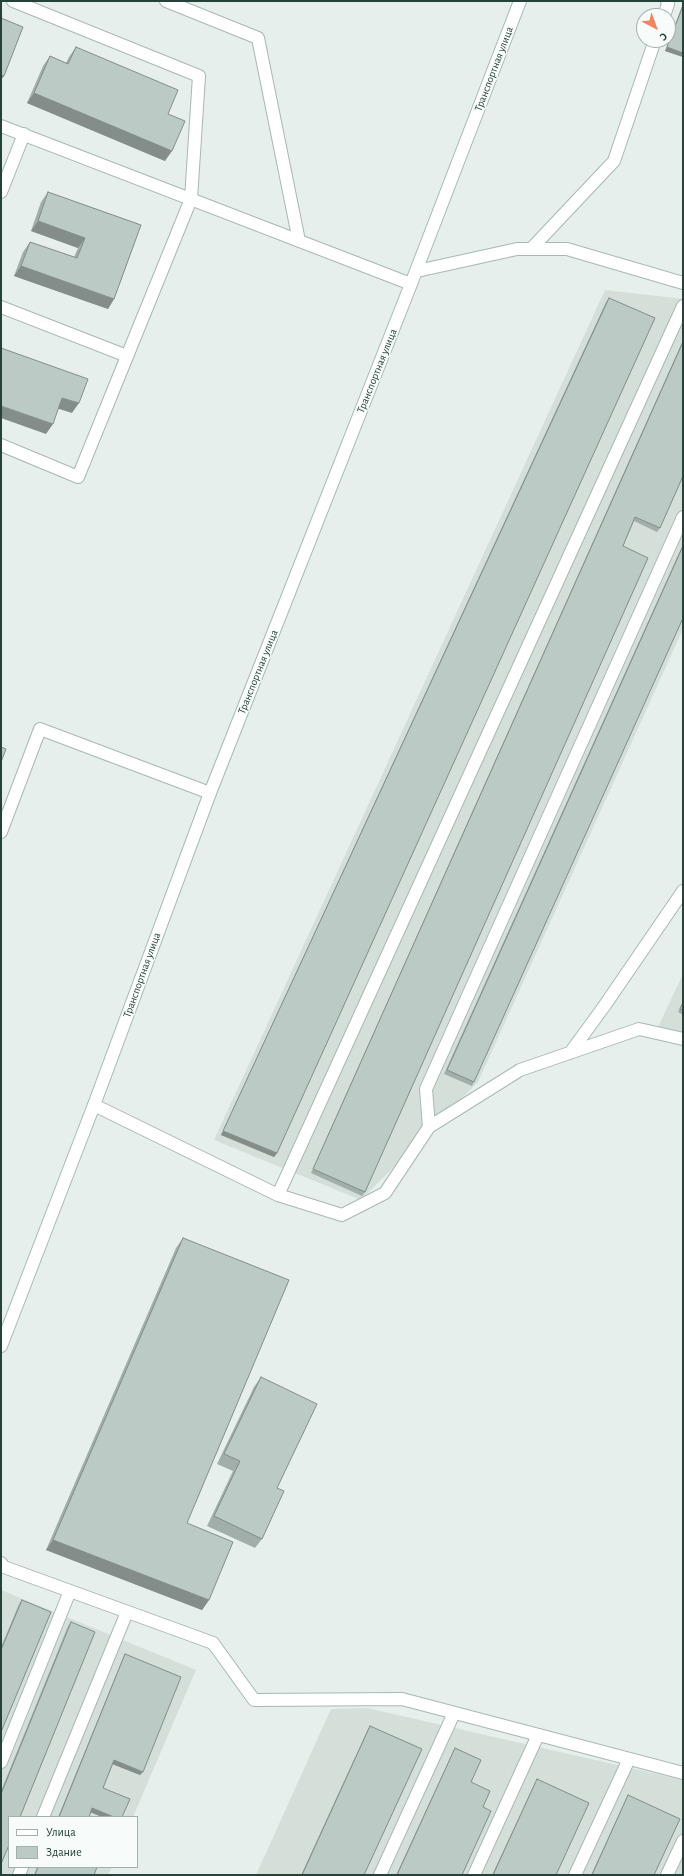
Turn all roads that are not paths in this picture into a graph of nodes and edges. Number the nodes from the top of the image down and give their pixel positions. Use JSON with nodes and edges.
{"nodes":[{"id":1,"x":13,"y":1,"type":"edge"},
{"id":2,"x":166,"y":1,"type":"edge"},
{"id":3,"x":520,"y":1,"type":"edge"},
{"id":4,"x":179,"y":3,"type":"edge"},
{"id":5,"x":652,"y":48,"type":"edge"},
{"id":6,"x":1,"y":126,"type":"edge"},
{"id":7,"x":24,"y":134,"type":"junction"},
{"id":8,"x":1,"y":192,"type":"edge"},
{"id":9,"x":191,"y":199,"type":"junction"},
{"id":10,"x":300,"y":241,"type":"junction"},
{"id":11,"x":531,"y":249,"type":"junction"},
{"id":12,"x":417,"y":271,"type":"junction"},
{"id":13,"x":683,"y":283,"type":"edge"},
{"id":14,"x":411,"y":284,"type":"junction"},
{"id":15,"x":683,"y":306,"type":"edge"},
{"id":16,"x":1,"y":307,"type":"edge"},
{"id":17,"x":127,"y":356,"type":"junction"},
{"id":18,"x":1,"y":445,"type":"edge"},
{"id":19,"x":683,"y":517,"type":"edge"},
{"id":20,"x":210,"y":793,"type":"junction"},
{"id":21,"x":1,"y":832,"type":"edge"},
{"id":22,"x":683,"y":891,"type":"edge"},
{"id":23,"x":683,"y":1040,"type":"edge"},
{"id":24,"x":570,"y":1053,"type":"junction"},
{"id":25,"x":94,"y":1105,"type":"junction"},
{"id":26,"x":430,"y":1127,"type":"junction"},
{"id":27,"x":278,"y":1195,"type":"junction"},
{"id":28,"x":1,"y":1346,"type":"edge"},
{"id":29,"x":1,"y":1562,"type":"edge"},
{"id":30,"x":70,"y":1591,"type":"junction"},
{"id":31,"x":127,"y":1612,"type":"junction"},
{"id":32,"x":454,"y":1713,"type":"junction"},
{"id":33,"x":538,"y":1735,"type":"junction"},
{"id":34,"x":629,"y":1758,"type":"junction"},
{"id":35,"x":1,"y":1762,"type":"edge"},
{"id":36,"x":683,"y":1773,"type":"edge"},
{"id":37,"x":43,"y":1816,"type":"edge"},
{"id":38,"x":683,"y":1841,"type":"edge"},
{"id":39,"x":380,"y":1875,"type":"edge"},
{"id":40,"x":474,"y":1875,"type":"edge"},
{"id":41,"x":575,"y":1875,"type":"edge"},
{"id":42,"x":667,"y":1875,"type":"edge"}],
"edges":[{"from":1,"to":9,"type":"main road"},
{"from":2,"to":4,"type":"main road"},
{"from":3,"to":12,"type":"main road","name":"Транспортная улица"},
{"from":4,"to":10,"type":"main road"},
{"from":5,"to":11,"type":"main road"},
{"from":6,"to":7,"type":"main road"},
{"from":7,"to":8,"type":"main road"},
{"from":7,"to":9,"type":"main road"},
{"from":9,"to":10,"type":"main road"},
{"from":9,"to":17,"type":"main road"},
{"from":10,"to":14,"type":"main road"},
{"from":11,"to":12,"type":"main road"},
{"from":11,"to":13,"type":"main road"},
{"from":12,"to":14,"type":"main road","name":"Транспортная улица"},
{"from":14,"to":20,"type":"main road","name":"Транспортная улица"},
{"from":15,"to":27,"type":"main road"},
{"from":16,"to":17,"type":"main road"},
{"from":17,"to":18,"type":"main road"},
{"from":19,"to":26,"type":"main road"},
{"from":20,"to":21,"type":"main road"},
{"from":20,"to":25,"type":"main road","name":"Транспортная улица"},
{"from":22,"to":24,"type":"main road"},
{"from":23,"to":24,"type":"main road"},
{"from":24,"to":26,"type":"main road"},
{"from":25,"to":27,"type":"main road"},
{"from":25,"to":28,"type":"main road","name":"Транспортная улица"},
{"from":26,"to":27,"type":"main road"},
{"from":29,"to":30,"type":"main road"},
{"from":30,"to":31,"type":"main road"},
{"from":30,"to":35,"type":"main road"},
{"from":31,"to":32,"type":"main road"},
{"from":31,"to":37,"type":"main road"},
{"from":32,"to":33,"type":"main road"},
{"from":32,"to":39,"type":"main road"},
{"from":33,"to":34,"type":"main road"},
{"from":33,"to":40,"type":"main road"},
{"from":34,"to":36,"type":"main road"},
{"from":34,"to":41,"type":"main road"},
{"from":38,"to":42,"type":"main road"}]}
